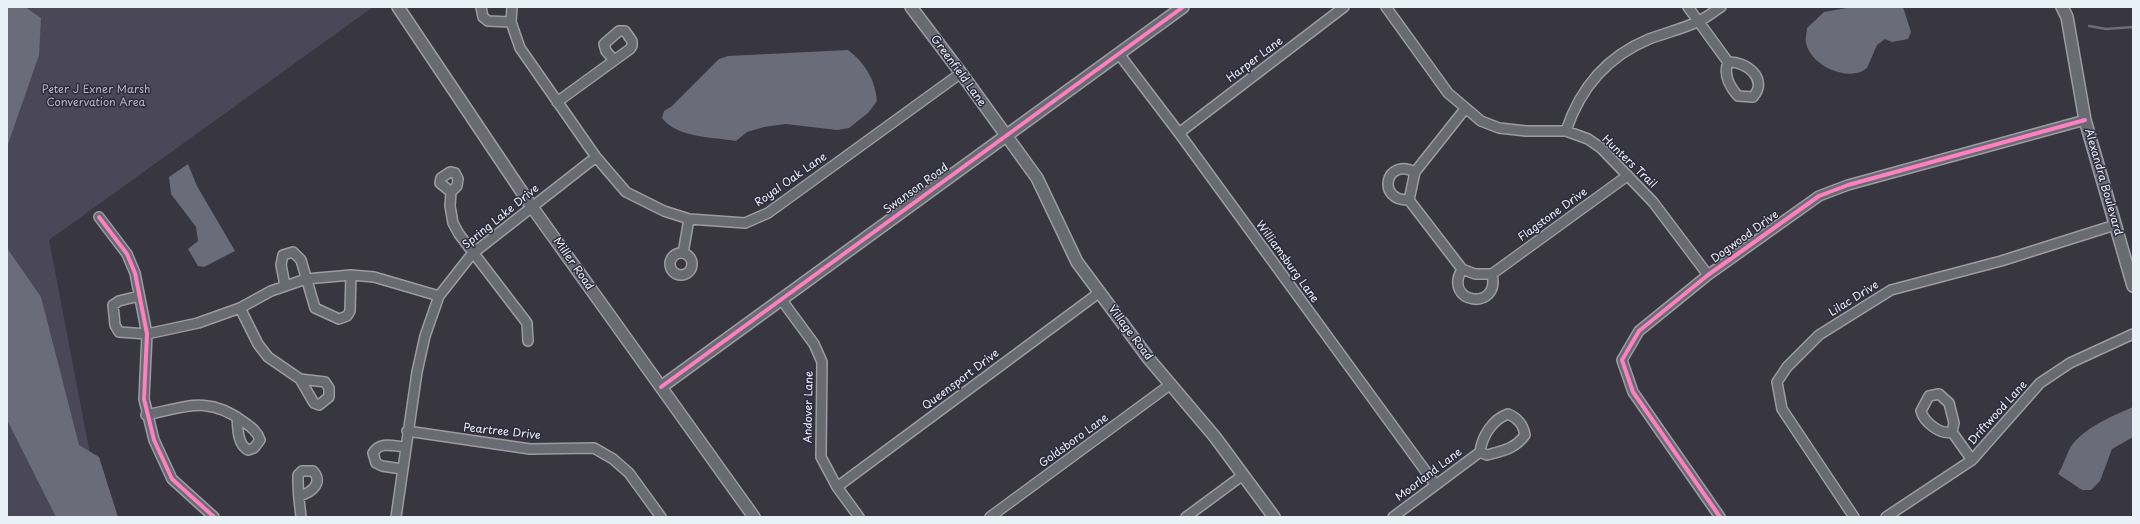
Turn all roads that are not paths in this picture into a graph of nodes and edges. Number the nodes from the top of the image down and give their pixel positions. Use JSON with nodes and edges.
{"nodes":[{"id":1,"x":398,"y":7,"type":"edge"},
{"id":2,"x":481,"y":7,"type":"edge"},
{"id":3,"x":512,"y":7,"type":"edge"},
{"id":4,"x":911,"y":7,"type":"edge"},
{"id":5,"x":1182,"y":7,"type":"edge"},
{"id":6,"x":1344,"y":7,"type":"edge"},
{"id":7,"x":1386,"y":7,"type":"edge"},
{"id":8,"x":1688,"y":7,"type":"edge"},
{"id":9,"x":1721,"y":7,"type":"edge"},
{"id":10,"x":2062,"y":7,"type":"edge"},
{"id":11,"x":1698,"y":21,"type":"junction"},
{"id":12,"x":511,"y":22,"type":"junction"},
{"id":13,"x":1119,"y":54,"type":"junction"},
{"id":14,"x":614,"y":60,"type":"dead end"},
{"id":15,"x":1728,"y":62,"type":"dead end"},
{"id":16,"x":961,"y":73,"type":"junction"},
{"id":17,"x":557,"y":102,"type":"junction"},
{"id":18,"x":1465,"y":109,"type":"junction"},
{"id":19,"x":2085,"y":120,"type":"junction"},
{"id":20,"x":1566,"y":131,"type":"junction"},
{"id":21,"x":1179,"y":133,"type":"junction"},
{"id":22,"x":1005,"y":136,"type":"junction"},
{"id":23,"x":596,"y":157,"type":"junction"},
{"id":24,"x":1415,"y":172,"type":"junction"},
{"id":25,"x":1627,"y":176,"type":"junction"},
{"id":26,"x":451,"y":192,"type":"dead end"},
{"id":27,"x":1409,"y":200,"type":"junction"},
{"id":28,"x":532,"y":207,"type":"junction"},
{"id":29,"x":99,"y":218,"type":"dead end"},
{"id":30,"x":689,"y":219,"type":"junction"},
{"id":31,"x":2116,"y":225,"type":"junction"},
{"id":32,"x":683,"y":253,"type":"dead end"},
{"id":33,"x":472,"y":254,"type":"junction"},
{"id":34,"x":1462,"y":269,"type":"junction"},
{"id":35,"x":1492,"y":274,"type":"junction"},
{"id":36,"x":351,"y":275,"type":"junction"},
{"id":37,"x":1708,"y":275,"type":"junction"},
{"id":38,"x":306,"y":279,"type":"junction"},
{"id":39,"x":285,"y":285,"type":"junction"},
{"id":40,"x":2133,"y":286,"type":"edge"},
{"id":41,"x":1100,"y":292,"type":"junction"},
{"id":42,"x":139,"y":296,"type":"junction"},
{"id":43,"x":439,"y":296,"type":"junction"},
{"id":44,"x":781,"y":299,"type":"junction"},
{"id":45,"x":240,"y":308,"type":"junction"},
{"id":46,"x":147,"y":334,"type":"junction"},
{"id":47,"x":2133,"y":334,"type":"edge"},
{"id":48,"x":528,"y":341,"type":"dead end"},
{"id":49,"x":300,"y":379,"type":"dead end"},
{"id":50,"x":1171,"y":384,"type":"junction"},
{"id":51,"x":661,"y":387,"type":"junction"},
{"id":52,"x":146,"y":415,"type":"junction"},
{"id":53,"x":238,"y":417,"type":"dead end"},
{"id":54,"x":407,"y":431,"type":"junction"},
{"id":55,"x":1952,"y":432,"type":"dead end"},
{"id":56,"x":405,"y":448,"type":"junction"},
{"id":57,"x":1480,"y":452,"type":"junction"},
{"id":58,"x":1972,"y":460,"type":"junction"},
{"id":59,"x":402,"y":469,"type":"junction"},
{"id":60,"x":1243,"y":475,"type":"junction"},
{"id":61,"x":1435,"y":484,"type":"junction"},
{"id":62,"x":837,"y":487,"type":"junction"},
{"id":63,"x":299,"y":496,"type":"dead end"},
{"id":64,"x":214,"y":517,"type":"edge"},
{"id":65,"x":302,"y":517,"type":"edge"},
{"id":66,"x":396,"y":517,"type":"edge"},
{"id":67,"x":661,"y":517,"type":"edge"},
{"id":68,"x":754,"y":517,"type":"edge"},
{"id":69,"x":859,"y":517,"type":"edge"},
{"id":70,"x":990,"y":517,"type":"edge"},
{"id":71,"x":1186,"y":517,"type":"edge"},
{"id":72,"x":1274,"y":517,"type":"edge"},
{"id":73,"x":1392,"y":517,"type":"edge"},
{"id":74,"x":1720,"y":517,"type":"edge"},
{"id":75,"x":1854,"y":517,"type":"edge"},
{"id":76,"x":1886,"y":517,"type":"edge"}],
"edges":[{"from":1,"to":28,"type":"street","name":"Miller Road"},
{"from":2,"to":12,"type":"street"},
{"from":3,"to":12,"type":"street","name":"Royal Oak Lane"},
{"from":4,"to":16,"type":"street","name":"Greenfield Lane"},
{"from":5,"to":13,"type":"street","name":"Swanson Road"},
{"from":6,"to":21,"type":"street","name":"Harper Lane"},
{"from":7,"to":18,"type":"street","name":"Hunters Trail"},
{"from":8,"to":11,"type":"street"},
{"from":9,"to":11,"type":"street"},
{"from":10,"to":19,"type":"street","name":"Alexandra Boulevard"},
{"from":11,"to":15,"type":"street"},
{"from":11,"to":20,"type":"street"},
{"from":12,"to":17,"type":"street","name":"Royal Oak Lane"},
{"from":13,"to":21,"type":"street","name":"Williamsburg Lane"},
{"from":13,"to":22,"type":"street","name":"Swanson Road"},
{"from":14,"to":17,"type":"street"},
{"from":16,"to":22,"type":"street","name":"Greenfield Lane"},
{"from":16,"to":30,"type":"street","name":"Royal Oak Lane"},
{"from":17,"to":23,"type":"street","name":"Royal Oak Lane"},
{"from":18,"to":20,"type":"street","name":"Hunters Trail"},
{"from":18,"to":24,"type":"street"},
{"from":19,"to":31,"type":"street","name":"Alexandra Boulevard"},
{"from":19,"to":37,"type":"street","name":"Dogwood Drive"},
{"from":20,"to":25,"type":"street","name":"Hunters Trail"},
{"from":21,"to":61,"type":"street","name":"Williamsburg Lane"},
{"from":22,"to":41,"type":"street","name":"Village Road"},
{"from":22,"to":44,"type":"street","name":"Swanson Road"},
{"from":23,"to":28,"type":"street","name":"Spring Lake Drive"},
{"from":23,"to":30,"type":"street","name":"Royal Oak Lane"},
{"from":24,"to":27,"type":"street"},
{"from":24,"to":27,"type":"street"},
{"from":25,"to":35,"type":"street","name":"Flagstone Drive"},
{"from":25,"to":37,"type":"street","name":"Hunters Trail"},
{"from":26,"to":33,"type":"street"},
{"from":27,"to":34,"type":"street"},
{"from":28,"to":33,"type":"street","name":"Spring Lake Drive"},
{"from":28,"to":51,"type":"street","name":"Miller Road"},
{"from":29,"to":42,"type":"street"},
{"from":30,"to":32,"type":"street"},
{"from":31,"to":40,"type":"street","name":"Alexandra Boulevard"},
{"from":31,"to":75,"type":"street","name":"Lilac Drive"},
{"from":33,"to":43,"type":"street","name":"Spring Lake Drive"},
{"from":33,"to":48,"type":"street"},
{"from":34,"to":35,"type":"street"},
{"from":34,"to":35,"type":"street"},
{"from":36,"to":38,"type":"street"},
{"from":36,"to":38,"type":"street"},
{"from":36,"to":43,"type":"street"},
{"from":37,"to":74,"type":"street","name":"Dogwood Drive"},
{"from":38,"to":39,"type":"street"},
{"from":38,"to":39,"type":"street"},
{"from":39,"to":45,"type":"street"},
{"from":41,"to":50,"type":"street","name":"Village Road"},
{"from":41,"to":62,"type":"street","name":"Queensport Drive"},
{"from":42,"to":46,"type":"street"},
{"from":42,"to":46,"type":"street"},
{"from":43,"to":54,"type":"street","name":"Spring Lake Drive"},
{"from":44,"to":51,"type":"street","name":"Swanson Road"},
{"from":44,"to":62,"type":"street","name":"Andover Lane"},
{"from":45,"to":46,"type":"street"},
{"from":45,"to":49,"type":"street"},
{"from":46,"to":52,"type":"street"},
{"from":47,"to":58,"type":"street","name":"Driftwood Lane"},
{"from":50,"to":60,"type":"street","name":"Village Road"},
{"from":50,"to":70,"type":"street","name":"Goldsboro Lane"},
{"from":51,"to":68,"type":"street","name":"Miller Road"},
{"from":52,"to":53,"type":"street"},
{"from":52,"to":64,"type":"street"},
{"from":54,"to":56,"type":"street","name":"Spring Lake Drive"},
{"from":54,"to":67,"type":"street","name":"Peartree Drive"},
{"from":55,"to":58,"type":"street"},
{"from":56,"to":59,"type":"street","name":"Spring Lake Drive"},
{"from":56,"to":59,"type":"street"},
{"from":57,"to":57,"type":"street","name":"Moorland Lane"},
{"from":57,"to":61,"type":"street","name":"Moorland Lane"},
{"from":58,"to":76,"type":"street","name":"Driftwood Lane"},
{"from":59,"to":66,"type":"street","name":"Spring Lake Drive"},
{"from":60,"to":71,"type":"street"},
{"from":60,"to":72,"type":"street","name":"Village Road"},
{"from":61,"to":73,"type":"street","name":"Moorland Lane"},
{"from":62,"to":69,"type":"street","name":"Andover Lane"},
{"from":63,"to":65,"type":"street"}]}
